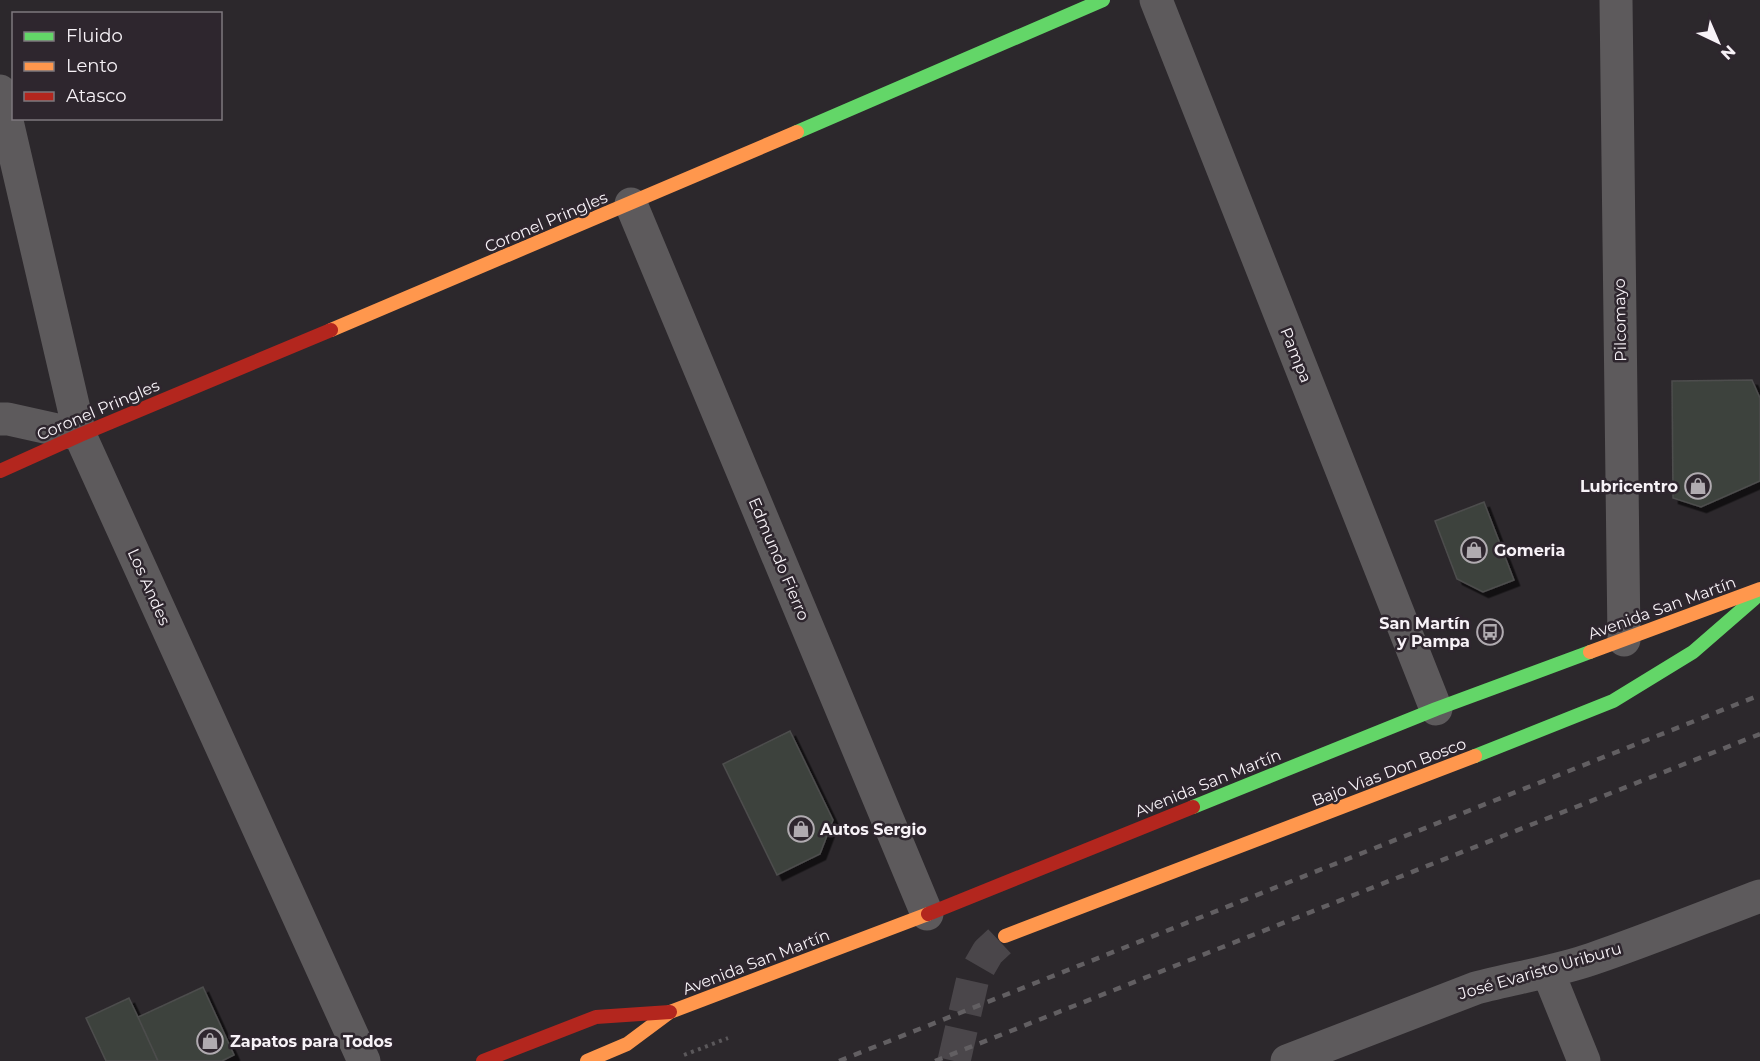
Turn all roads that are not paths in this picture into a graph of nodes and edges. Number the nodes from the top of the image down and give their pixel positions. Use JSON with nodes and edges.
{"nodes":[{"id":1,"x":1103,"y":0,"type":"edge"},
{"id":2,"x":1156,"y":0,"type":"edge"},
{"id":3,"x":1616,"y":0,"type":"edge"},
{"id":4,"x":0,"y":91,"type":"edge"},
{"id":5,"x":631,"y":204,"type":"junction"},
{"id":6,"x":0,"y":419,"type":"edge"},
{"id":7,"x":80,"y":435,"type":"junction"},
{"id":8,"x":0,"y":471,"type":"edge"},
{"id":9,"x":1760,"y":589,"type":"edge"},
{"id":10,"x":1760,"y":595,"type":"edge"},
{"id":11,"x":1624,"y":640,"type":"junction"},
{"id":12,"x":1436,"y":709,"type":"junction"},
{"id":13,"x":1760,"y":896,"type":"edge"},
{"id":14,"x":927,"y":914,"type":"junction"},
{"id":15,"x":1005,"y":936,"type":"tunnel mouth"},
{"id":16,"x":1548,"y":972,"type":"junction"},
{"id":17,"x":670,"y":1012,"type":"junction"},
{"id":18,"x":364,"y":1061,"type":"edge"},
{"id":19,"x":483,"y":1061,"type":"edge"},
{"id":20,"x":587,"y":1061,"type":"edge"},
{"id":21,"x":1287,"y":1061,"type":"edge"},
{"id":22,"x":1584,"y":1061,"type":"edge"}],
"edges":[{"from":1,"to":5,"type":"street","name":"Coronel Pringles"},
{"from":2,"to":12,"type":"street","name":"Pampa"},
{"from":3,"to":11,"type":"street","name":"Pilcomayo"},
{"from":4,"to":7,"type":"street","name":"Los Andes"},
{"from":5,"to":7,"type":"street","name":"Coronel Pringles"},
{"from":5,"to":14,"type":"street","name":"Edmundo Fierro"},
{"from":6,"to":7,"type":"street"},
{"from":7,"to":8,"type":"street","name":"Coronel Pringles"},
{"from":7,"to":18,"type":"street","name":"Los Andes"},
{"from":9,"to":11,"type":"street","name":"Avenida San Martín"},
{"from":10,"to":15,"type":"street","name":"Bajo Vias Don Bosco"},
{"from":11,"to":12,"type":"street","name":"Avenida San Martín"},
{"from":12,"to":14,"type":"street","name":"Avenida San Martín"},
{"from":13,"to":16,"type":"street","name":"José Evaristo Uriburu"},
{"from":14,"to":17,"type":"street","name":"Avenida San Martín"},
{"from":16,"to":21,"type":"street","name":"José Evaristo Uriburu"},
{"from":16,"to":22,"type":"street"},
{"from":17,"to":19,"type":"street","name":"Avenida San Martín"},
{"from":17,"to":20,"type":"street","name":"Avenida San Martín"}]}
